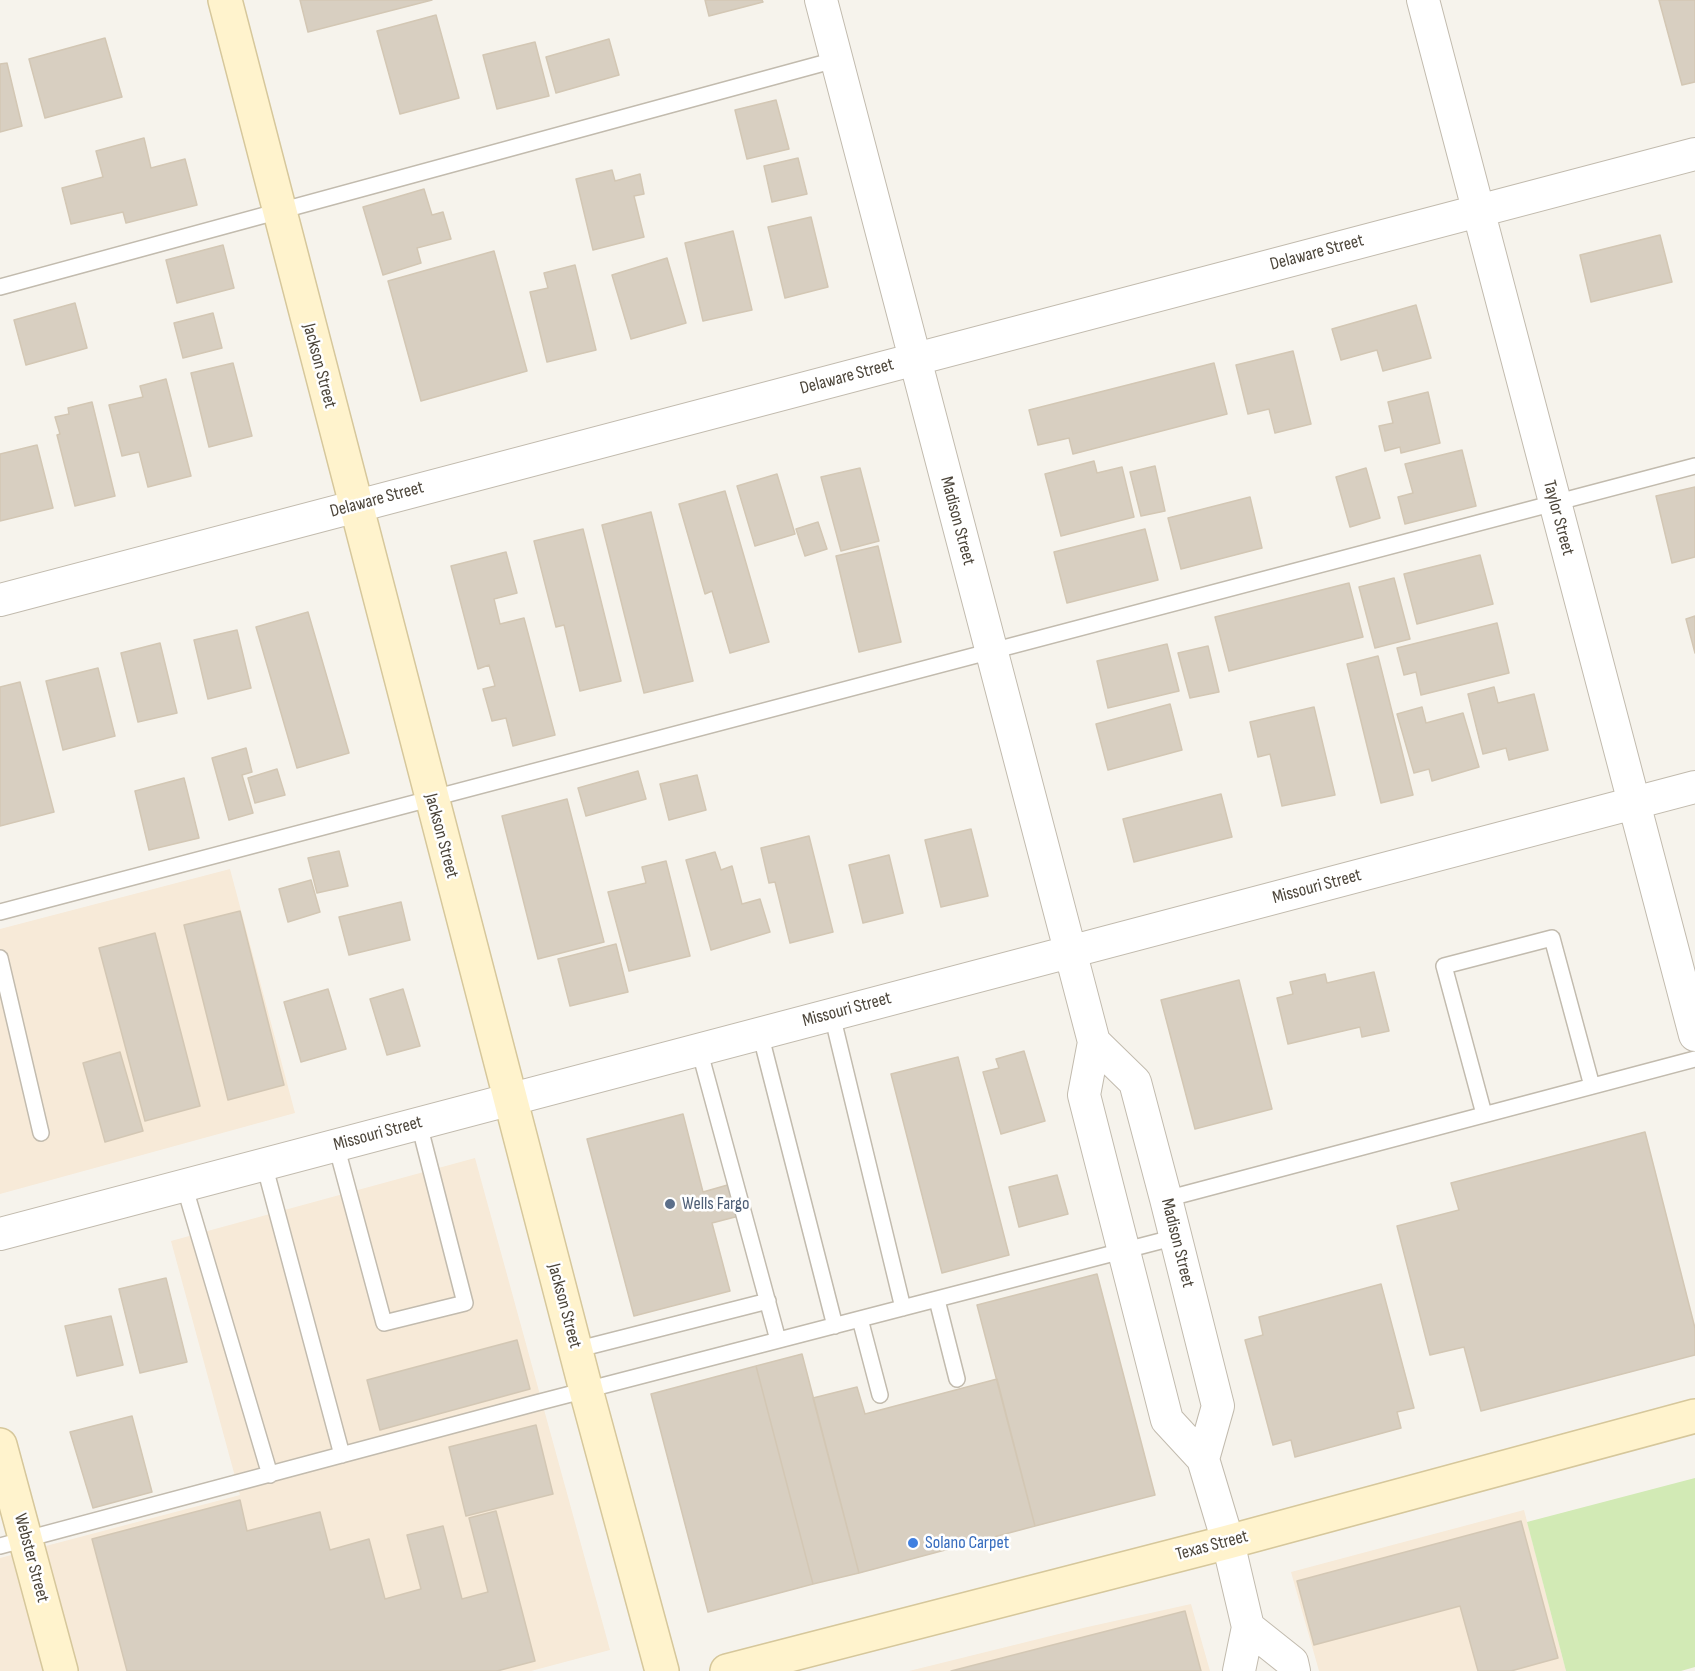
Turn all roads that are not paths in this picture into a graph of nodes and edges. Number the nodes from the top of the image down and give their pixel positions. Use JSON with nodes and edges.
{"nodes":[{"id":1,"x":225,"y":0,"type":"edge"},
{"id":2,"x":821,"y":0,"type":"edge"},
{"id":3,"x":1424,"y":0,"type":"edge"},
{"id":4,"x":835,"y":60,"type":"junction"},
{"id":5,"x":1695,"y":154,"type":"edge"},
{"id":6,"x":279,"y":211,"type":"junction"},
{"id":7,"x":1478,"y":212,"type":"junction"},
{"id":8,"x":0,"y":287,"type":"edge"},
{"id":9,"x":914,"y":359,"type":"junction"},
{"id":10,"x":1695,"y":466,"type":"edge"},
{"id":11,"x":1554,"y":503,"type":"junction"},
{"id":12,"x":356,"y":506,"type":"junction"},
{"id":13,"x":0,"y":600,"type":"edge"},
{"id":14,"x":990,"y":651,"type":"junction"},
{"id":15,"x":1695,"y":788,"type":"edge"},
{"id":16,"x":431,"y":798,"type":"junction"},
{"id":17,"x":1635,"y":803,"type":"junction"},
{"id":18,"x":0,"y":912,"type":"edge"},
{"id":19,"x":1070,"y":952,"type":"junction"},
{"id":20,"x":0,"y":958,"type":"edge"},
{"id":21,"x":832,"y":1015,"type":"junction"},
{"id":22,"x":760,"y":1033,"type":"junction"},
{"id":23,"x":1695,"y":1035,"type":"edge"},
{"id":24,"x":1094,"y":1042,"type":"junction"},
{"id":25,"x":699,"y":1049,"type":"junction"},
{"id":26,"x":1695,"y":1059,"type":"edge"},
{"id":27,"x":1592,"y":1086,"type":"junction"},
{"id":28,"x":510,"y":1099,"type":"junction"},
{"id":29,"x":1484,"y":1114,"type":"junction"},
{"id":30,"x":419,"y":1124,"type":"junction"},
{"id":31,"x":41,"y":1132,"type":"dead end"},
{"id":32,"x":336,"y":1145,"type":"junction"},
{"id":33,"x":264,"y":1164,"type":"junction"},
{"id":34,"x":184,"y":1185,"type":"junction"},
{"id":35,"x":1166,"y":1199,"type":"junction"},
{"id":36,"x":0,"y":1234,"type":"edge"},
{"id":37,"x":1176,"y":1238,"type":"junction"},
{"id":38,"x":1124,"y":1251,"type":"junction"},
{"id":39,"x":937,"y":1300,"type":"junction"},
{"id":40,"x":768,"y":1302,"type":"junction"},
{"id":41,"x":903,"y":1308,"type":"junction"},
{"id":42,"x":860,"y":1319,"type":"junction"},
{"id":43,"x":835,"y":1326,"type":"junction"},
{"id":44,"x":778,"y":1340,"type":"junction"},
{"id":45,"x":575,"y":1350,"type":"junction"},
{"id":46,"x":957,"y":1379,"type":"dead end"},
{"id":47,"x":586,"y":1390,"type":"junction"},
{"id":48,"x":880,"y":1395,"type":"dead end"},
{"id":49,"x":1695,"y":1416,"type":"edge"},
{"id":50,"x":0,"y":1445,"type":"edge"},
{"id":51,"x":342,"y":1455,"type":"junction"},
{"id":52,"x":1203,"y":1459,"type":"junction"},
{"id":53,"x":270,"y":1474,"type":"junction"},
{"id":54,"x":1228,"y":1542,"type":"junction"},
{"id":55,"x":13,"y":1543,"type":"edge"},
{"id":56,"x":1248,"y":1627,"type":"junction"},
{"id":57,"x":61,"y":1671,"type":"edge"},
{"id":58,"x":662,"y":1671,"type":"edge"},
{"id":59,"x":727,"y":1671,"type":"edge"},
{"id":60,"x":1239,"y":1671,"type":"edge"},
{"id":61,"x":1294,"y":1671,"type":"edge"}],
"edges":[{"from":1,"to":6,"type":"street","name":"Jackson Street"},
{"from":2,"to":4,"type":"street","name":"Madison Street"},
{"from":3,"to":7,"type":"street","name":"Taylor Street"},
{"from":4,"to":6,"type":"lane"},
{"from":4,"to":9,"type":"street","name":"Madison Street"},
{"from":5,"to":7,"type":"street","name":"Delaware Street"},
{"from":6,"to":8,"type":"lane"},
{"from":6,"to":12,"type":"street","name":"Jackson Street"},
{"from":7,"to":9,"type":"street","name":"Delaware Street"},
{"from":7,"to":11,"type":"street","name":"Taylor Street"},
{"from":9,"to":12,"type":"street","name":"Delaware Street"},
{"from":9,"to":14,"type":"street","name":"Madison Street"},
{"from":10,"to":11,"type":"lane"},
{"from":11,"to":14,"type":"lane"},
{"from":11,"to":17,"type":"street","name":"Taylor Street"},
{"from":12,"to":13,"type":"street","name":"Delaware Street"},
{"from":12,"to":16,"type":"street","name":"Jackson Street"},
{"from":14,"to":16,"type":"lane"},
{"from":14,"to":19,"type":"street","name":"Madison Street"},
{"from":15,"to":17,"type":"street","name":"Missouri Street"},
{"from":16,"to":18,"type":"lane"},
{"from":16,"to":28,"type":"street","name":"Jackson Street"},
{"from":17,"to":19,"type":"street","name":"Missouri Street"},
{"from":17,"to":23,"type":"street","name":"Taylor Street"},
{"from":19,"to":21,"type":"street","name":"Missouri Street"},
{"from":19,"to":24,"type":"street","name":"Madison Street"},
{"from":20,"to":31,"type":"lane"},
{"from":21,"to":22,"type":"street","name":"Missouri Street"},
{"from":21,"to":41,"type":"lane"},
{"from":22,"to":25,"type":"street","name":"Missouri Street"},
{"from":22,"to":43,"type":"lane"},
{"from":24,"to":35,"type":"street","name":"Madison Street"},
{"from":24,"to":38,"type":"street","name":"Madison Street"},
{"from":25,"to":28,"type":"street","name":"Missouri Street"},
{"from":25,"to":40,"type":"lane"},
{"from":26,"to":27,"type":"lane"},
{"from":27,"to":29,"type":"lane"},
{"from":27,"to":29,"type":"lane"},
{"from":28,"to":30,"type":"street","name":"Missouri Street"},
{"from":28,"to":45,"type":"street","name":"Jackson Street"},
{"from":29,"to":35,"type":"lane"},
{"from":30,"to":32,"type":"street","name":"Missouri Street"},
{"from":30,"to":32,"type":"lane"},
{"from":32,"to":33,"type":"street","name":"Missouri Street"},
{"from":33,"to":34,"type":"street","name":"Missouri Street"},
{"from":33,"to":51,"type":"lane"},
{"from":34,"to":36,"type":"street","name":"Missouri Street"},
{"from":34,"to":53,"type":"lane"},
{"from":35,"to":37,"type":"street","name":"Madison Street"},
{"from":37,"to":38,"type":"lane"},
{"from":37,"to":52,"type":"street","name":"Madison Street"},
{"from":38,"to":39,"type":"lane"},
{"from":38,"to":52,"type":"street","name":"Madison Street"},
{"from":39,"to":41,"type":"lane"},
{"from":39,"to":46,"type":"lane"},
{"from":40,"to":44,"type":"lane"},
{"from":40,"to":45,"type":"lane"},
{"from":41,"to":42,"type":"lane"},
{"from":42,"to":43,"type":"lane"},
{"from":42,"to":48,"type":"lane"},
{"from":43,"to":44,"type":"lane"},
{"from":44,"to":47,"type":"lane"},
{"from":45,"to":47,"type":"street","name":"Jackson Street"},
{"from":47,"to":51,"type":"lane"},
{"from":47,"to":58,"type":"street","name":"Jackson Street"},
{"from":49,"to":54,"type":"street","name":"Texas Street"},
{"from":50,"to":55,"type":"street","name":"Webster Street"},
{"from":51,"to":53,"type":"lane"},
{"from":52,"to":54,"type":"street","name":"Madison Street"},
{"from":53,"to":55,"type":"lane"},
{"from":54,"to":56,"type":"street","name":"Madison Street"},
{"from":54,"to":59,"type":"street","name":"Texas Street"},
{"from":55,"to":57,"type":"street","name":"Webster Street"},
{"from":56,"to":60,"type":"street","name":"Madison Street"},
{"from":56,"to":61,"type":"street"}]}
